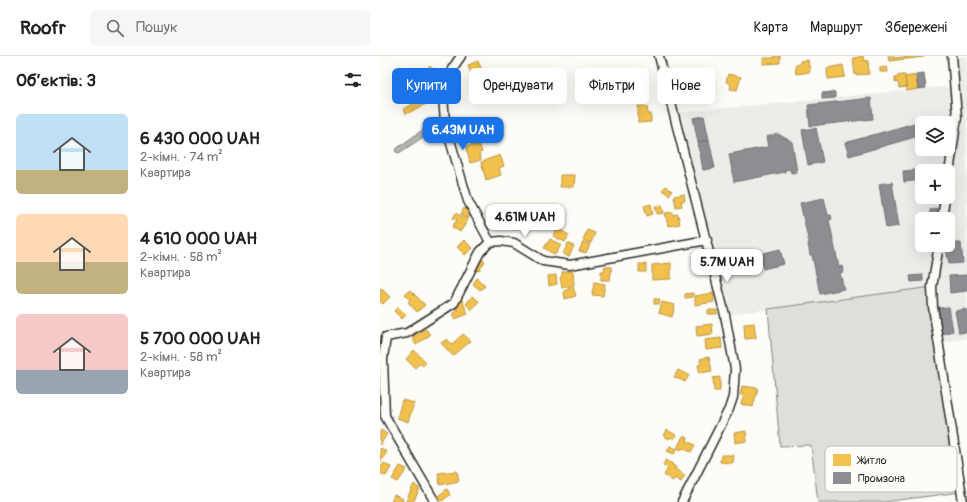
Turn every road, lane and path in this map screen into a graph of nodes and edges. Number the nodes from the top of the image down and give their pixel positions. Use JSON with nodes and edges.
{"nodes":[{"id":1,"x":461,"y":56,"type":"edge"},
{"id":2,"x":659,"y":56,"type":"edge"},
{"id":3,"x":952,"y":56,"type":"edge"},
{"id":4,"x":950,"y":164,"type":"edge"},
{"id":5,"x":707,"y":240,"type":"junction"},
{"id":6,"x":490,"y":242,"type":"junction"},
{"id":7,"x":938,"y":252,"type":"edge"},
{"id":8,"x":383,"y":335,"type":"edge"},
{"id":9,"x":954,"y":446,"type":"edge"},
{"id":10,"x":957,"y":463,"type":"edge"},
{"id":11,"x":435,"y":502,"type":"edge"},
{"id":12,"x":682,"y":502,"type":"edge"},
{"id":13,"x":963,"y":502,"type":"edge"}],
"edges":[{"from":1,"to":6,"type":"street"},
{"from":2,"to":5,"type":"street"},
{"from":3,"to":4,"type":"street"},
{"from":5,"to":6,"type":"street"},
{"from":5,"to":12,"type":"street"},
{"from":6,"to":8,"type":"street"},
{"from":7,"to":9,"type":"street"},
{"from":8,"to":11,"type":"street"},
{"from":10,"to":13,"type":"street"}]}
